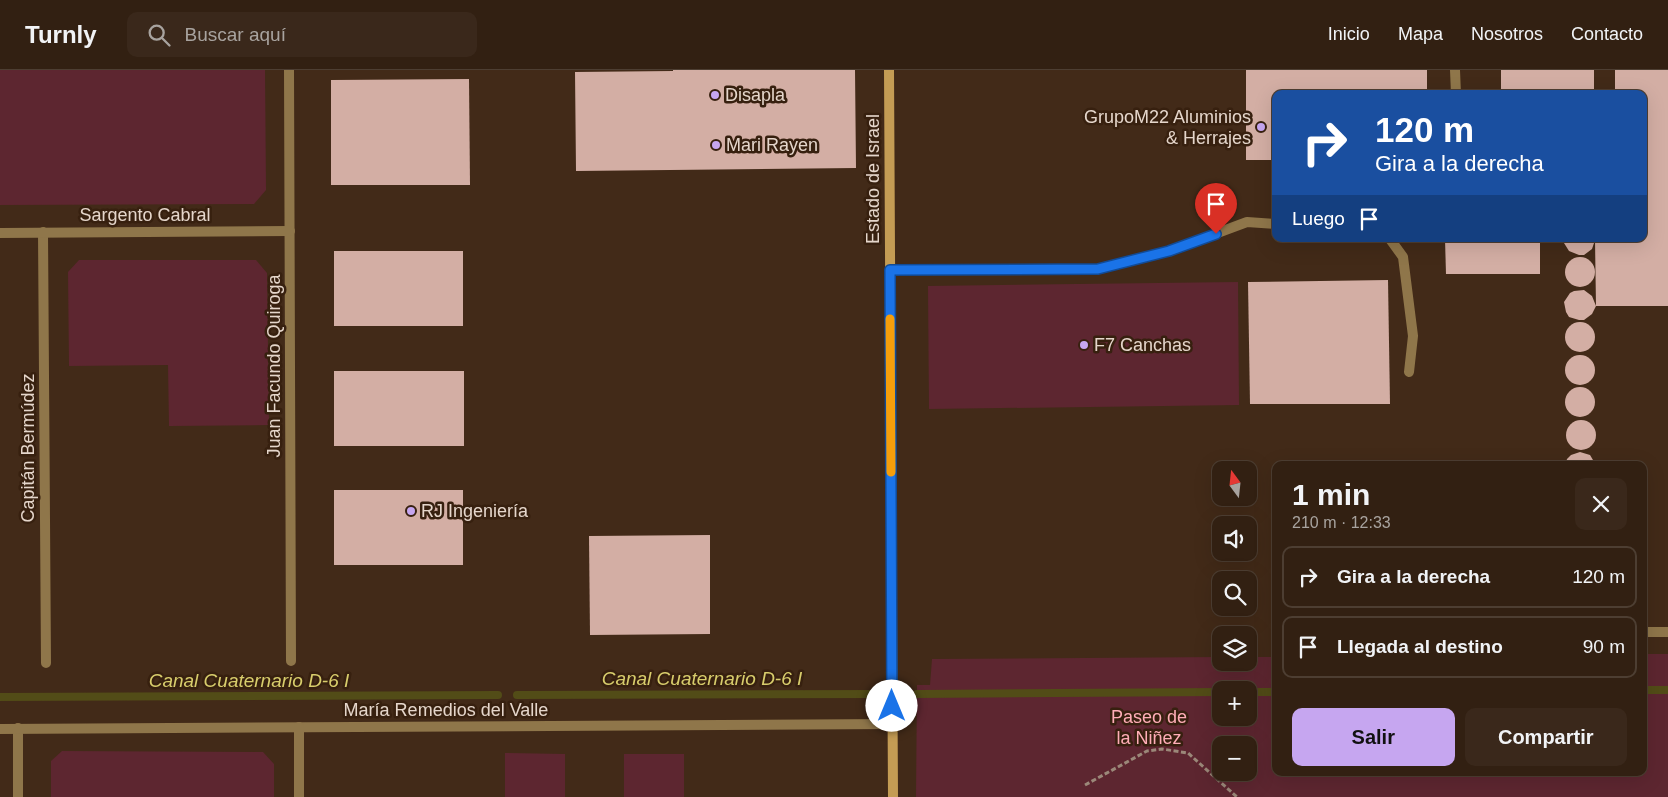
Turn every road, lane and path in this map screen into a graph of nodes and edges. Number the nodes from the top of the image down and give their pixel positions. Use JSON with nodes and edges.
{"nodes":[{"id":1,"x":290,"y":70,"type":"edge"},
{"id":2,"x":889,"y":70,"type":"edge"},
{"id":3,"x":1456,"y":70,"type":"edge"},
{"id":4,"x":1456,"y":90,"type":"edge"},
{"id":5,"x":1272,"y":224,"type":"edge"},
{"id":6,"x":290,"y":231,"type":"junction"},
{"id":7,"x":0,"y":232,"type":"edge"},
{"id":8,"x":43,"y":232,"type":"junction"},
{"id":9,"x":1392,"y":242,"type":"edge"},
{"id":10,"x":890,"y":270,"type":"junction"},
{"id":11,"x":1409,"y":372,"type":"dead end"},
{"id":12,"x":1647,"y":632,"type":"edge"},
{"id":13,"x":1668,"y":632,"type":"edge"},
{"id":14,"x":291,"y":661,"type":"dead end"},
{"id":15,"x":46,"y":663,"type":"dead end"},
{"id":16,"x":892,"y":724,"type":"junction"},
{"id":17,"x":299,"y":727,"type":"junction"},
{"id":18,"x":0,"y":728,"type":"edge"},
{"id":19,"x":18,"y":728,"type":"junction"},
{"id":20,"x":1085,"y":785,"type":"dead end"},
{"id":21,"x":18,"y":797,"type":"edge"},
{"id":22,"x":299,"y":797,"type":"edge"},
{"id":23,"x":893,"y":797,"type":"edge"},
{"id":24,"x":1238,"y":797,"type":"edge"}],
"edges":[{"from":1,"to":6,"type":"street","name":"Juan Facundo Quiroga"},
{"from":2,"to":10,"type":"street","name":"Estado de Israel"},
{"from":3,"to":4,"type":"street"},
{"from":5,"to":10,"type":"street"},
{"from":6,"to":8,"type":"street","name":"Sargento Cabral"},
{"from":6,"to":14,"type":"street","name":"Juan Facundo Quiroga"},
{"from":7,"to":8,"type":"street","name":"Sargento Cabral"},
{"from":8,"to":15,"type":"street","name":"Capitán Bermúdez"},
{"from":9,"to":11,"type":"street"},
{"from":10,"to":16,"type":"street","name":"Estado de Israel"},
{"from":12,"to":13,"type":"street"},
{"from":16,"to":17,"type":"street","name":"María Remedios del Valle"},
{"from":16,"to":23,"type":"street","name":"Estado de Israel"},
{"from":17,"to":19,"type":"street","name":"María Remedios del Valle"},
{"from":17,"to":22,"type":"street"},
{"from":18,"to":19,"type":"street","name":"María Remedios del Valle"},
{"from":19,"to":21,"type":"street"},
{"from":20,"to":24,"type":"path"}]}
